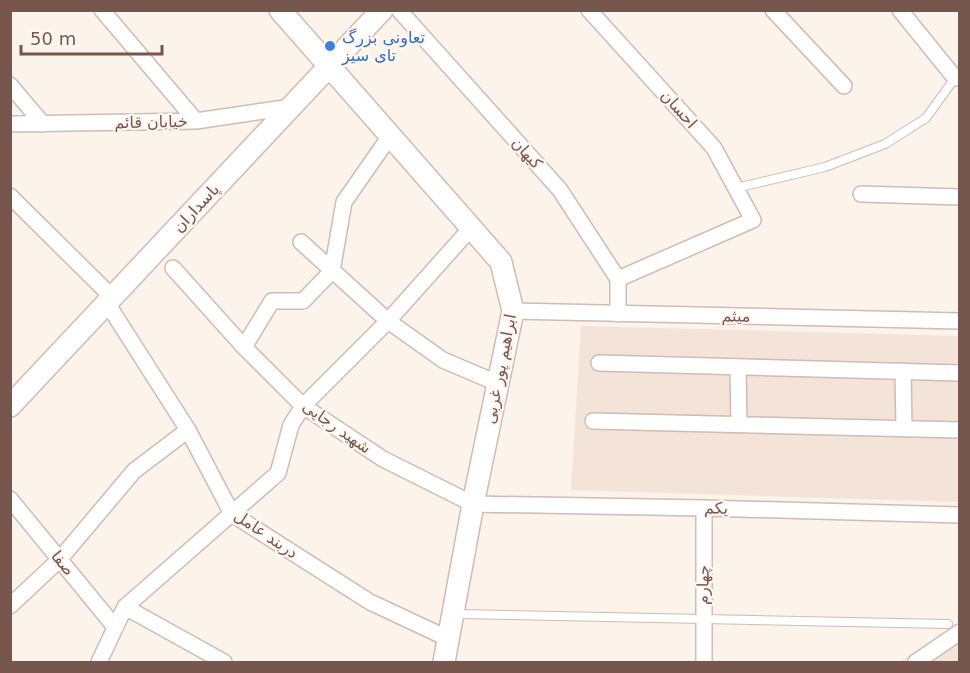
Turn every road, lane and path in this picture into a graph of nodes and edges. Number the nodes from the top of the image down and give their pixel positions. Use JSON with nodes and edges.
{"nodes":[{"id":1,"x":102,"y":10,"type":"edge"},
{"id":2,"x":280,"y":10,"type":"edge"},
{"id":3,"x":382,"y":10,"type":"edge"},
{"id":4,"x":399,"y":10,"type":"edge"},
{"id":5,"x":589,"y":10,"type":"edge"},
{"id":6,"x":773,"y":10,"type":"edge"},
{"id":7,"x":900,"y":10,"type":"edge"},
{"id":8,"x":328,"y":67,"type":"junction"},
{"id":9,"x":958,"y":76,"type":"edge"},
{"id":10,"x":10,"y":85,"type":"edge"},
{"id":11,"x":844,"y":86,"type":"dead end"},
{"id":12,"x":291,"y":107,"type":"junction"},
{"id":13,"x":196,"y":121,"type":"junction"},
{"id":14,"x":10,"y":124,"type":"edge"},
{"id":15,"x":43,"y":124,"type":"junction"},
{"id":16,"x":390,"y":136,"type":"junction"},
{"id":17,"x":736,"y":189,"type":"junction"},
{"id":18,"x":861,"y":194,"type":"dead end"},
{"id":19,"x":10,"y":196,"type":"edge"},
{"id":20,"x":960,"y":197,"type":"edge"},
{"id":21,"x":471,"y":228,"type":"junction"},
{"id":22,"x":301,"y":242,"type":"dead end"},
{"id":23,"x":173,"y":268,"type":"dead end"},
{"id":24,"x":332,"y":271,"type":"junction"},
{"id":25,"x":618,"y":279,"type":"junction"},
{"id":26,"x":110,"y":300,"type":"junction"},
{"id":27,"x":513,"y":312,"type":"junction"},
{"id":28,"x":618,"y":314,"type":"junction"},
{"id":29,"x":388,"y":321,"type":"junction"},
{"id":30,"x":960,"y":321,"type":"edge"},
{"id":31,"x":244,"y":347,"type":"junction"},
{"id":32,"x":599,"y":363,"type":"dead end"},
{"id":33,"x":738,"y":366,"type":"junction"},
{"id":34,"x":903,"y":371,"type":"junction"},
{"id":35,"x":960,"y":373,"type":"edge"},
{"id":36,"x":497,"y":383,"type":"junction"},
{"id":37,"x":10,"y":406,"type":"edge"},
{"id":38,"x":303,"y":406,"type":"junction"},
{"id":39,"x":593,"y":421,"type":"dead end"},
{"id":40,"x":739,"y":425,"type":"junction"},
{"id":41,"x":904,"y":429,"type":"junction"},
{"id":42,"x":188,"y":430,"type":"junction"},
{"id":43,"x":960,"y":430,"type":"edge"},
{"id":44,"x":10,"y":499,"type":"edge"},
{"id":45,"x":473,"y":504,"type":"junction"},
{"id":46,"x":704,"y":508,"type":"junction"},
{"id":47,"x":232,"y":514,"type":"junction"},
{"id":48,"x":960,"y":515,"type":"edge"},
{"id":49,"x":60,"y":560,"type":"junction"},
{"id":50,"x":10,"y":606,"type":"edge"},
{"id":51,"x":125,"y":607,"type":"junction"},
{"id":52,"x":454,"y":614,"type":"junction"},
{"id":53,"x":703,"y":619,"type":"junction"},
{"id":54,"x":116,"y":627,"type":"junction"},
{"id":55,"x":954,"y":628,"type":"edge"},
{"id":56,"x":449,"y":639,"type":"junction"},
{"id":57,"x":99,"y":663,"type":"edge"},
{"id":58,"x":224,"y":663,"type":"edge"},
{"id":59,"x":444,"y":663,"type":"edge"},
{"id":60,"x":704,"y":663,"type":"edge"},
{"id":61,"x":916,"y":663,"type":"edge"}],
"edges":[{"from":1,"to":13,"type":"street"},
{"from":2,"to":8,"type":"street","name":"ابراهیم پور غربی"},
{"from":3,"to":8,"type":"street","name":"پاسداران"},
{"from":4,"to":25,"type":"street","name":"کیهان"},
{"from":5,"to":17,"type":"street","name":"احسان"},
{"from":6,"to":11,"type":"street"},
{"from":7,"to":9,"type":"street"},
{"from":8,"to":12,"type":"street","name":"پاسداران"},
{"from":8,"to":16,"type":"street","name":"ابراهیم پور غربی"},
{"from":9,"to":17,"type":"lane"},
{"from":10,"to":15,"type":"street"},
{"from":12,"to":13,"type":"street","name":"خیابان قائم"},
{"from":12,"to":26,"type":"street","name":"پاسداران"},
{"from":13,"to":15,"type":"street","name":"خیابان قائم"},
{"from":14,"to":15,"type":"street","name":"خیابان قائم"},
{"from":16,"to":21,"type":"street","name":"ابراهیم پور غربی"},
{"from":16,"to":24,"type":"street"},
{"from":17,"to":25,"type":"street","name":"احسان"},
{"from":18,"to":20,"type":"street"},
{"from":19,"to":26,"type":"street","name":"دربند عامل"},
{"from":21,"to":27,"type":"street","name":"ابراهیم پور غربی"},
{"from":21,"to":29,"type":"street"},
{"from":22,"to":24,"type":"street"},
{"from":23,"to":31,"type":"street","name":"شهید رجایی"},
{"from":24,"to":29,"type":"street"},
{"from":24,"to":31,"type":"street"},
{"from":25,"to":28,"type":"street"},
{"from":26,"to":37,"type":"street","name":"پاسداران"},
{"from":26,"to":42,"type":"street","name":"دربند عامل"},
{"from":27,"to":28,"type":"street","name":"میثم"},
{"from":27,"to":36,"type":"street","name":"ابراهیم پور غربی"},
{"from":28,"to":30,"type":"street","name":"میثم"},
{"from":29,"to":36,"type":"street"},
{"from":29,"to":38,"type":"street"},
{"from":31,"to":38,"type":"street","name":"شهید رجایی"},
{"from":32,"to":33,"type":"street"},
{"from":33,"to":34,"type":"street"},
{"from":33,"to":40,"type":"street"},
{"from":34,"to":35,"type":"street"},
{"from":34,"to":41,"type":"street"},
{"from":36,"to":45,"type":"street","name":"ابراهیم پور غربی"},
{"from":38,"to":45,"type":"street","name":"شهید رجایی"},
{"from":38,"to":47,"type":"street"},
{"from":39,"to":40,"type":"street"},
{"from":40,"to":41,"type":"street"},
{"from":41,"to":43,"type":"street"},
{"from":42,"to":47,"type":"street","name":"دربند عامل"},
{"from":42,"to":49,"type":"street"},
{"from":44,"to":49,"type":"street","name":"صفا"},
{"from":45,"to":46,"type":"street","name":"یکم"},
{"from":45,"to":52,"type":"street","name":"ابراهیم پور غربی"},
{"from":46,"to":48,"type":"street","name":"یکم"},
{"from":46,"to":53,"type":"street","name":"چهارم"},
{"from":47,"to":51,"type":"street"},
{"from":47,"to":56,"type":"street","name":"دربند عامل"},
{"from":49,"to":50,"type":"street"},
{"from":49,"to":54,"type":"street","name":"صفا"},
{"from":51,"to":54,"type":"street"},
{"from":51,"to":58,"type":"street"},
{"from":52,"to":53,"type":"lane"},
{"from":52,"to":56,"type":"street","name":"ابراهیم پور غربی"},
{"from":53,"to":55,"type":"lane"},
{"from":53,"to":60,"type":"street","name":"چهارم"},
{"from":54,"to":57,"type":"street"},
{"from":55,"to":61,"type":"street"},
{"from":56,"to":59,"type":"street","name":"ابراهیم پور غربی"}]}
